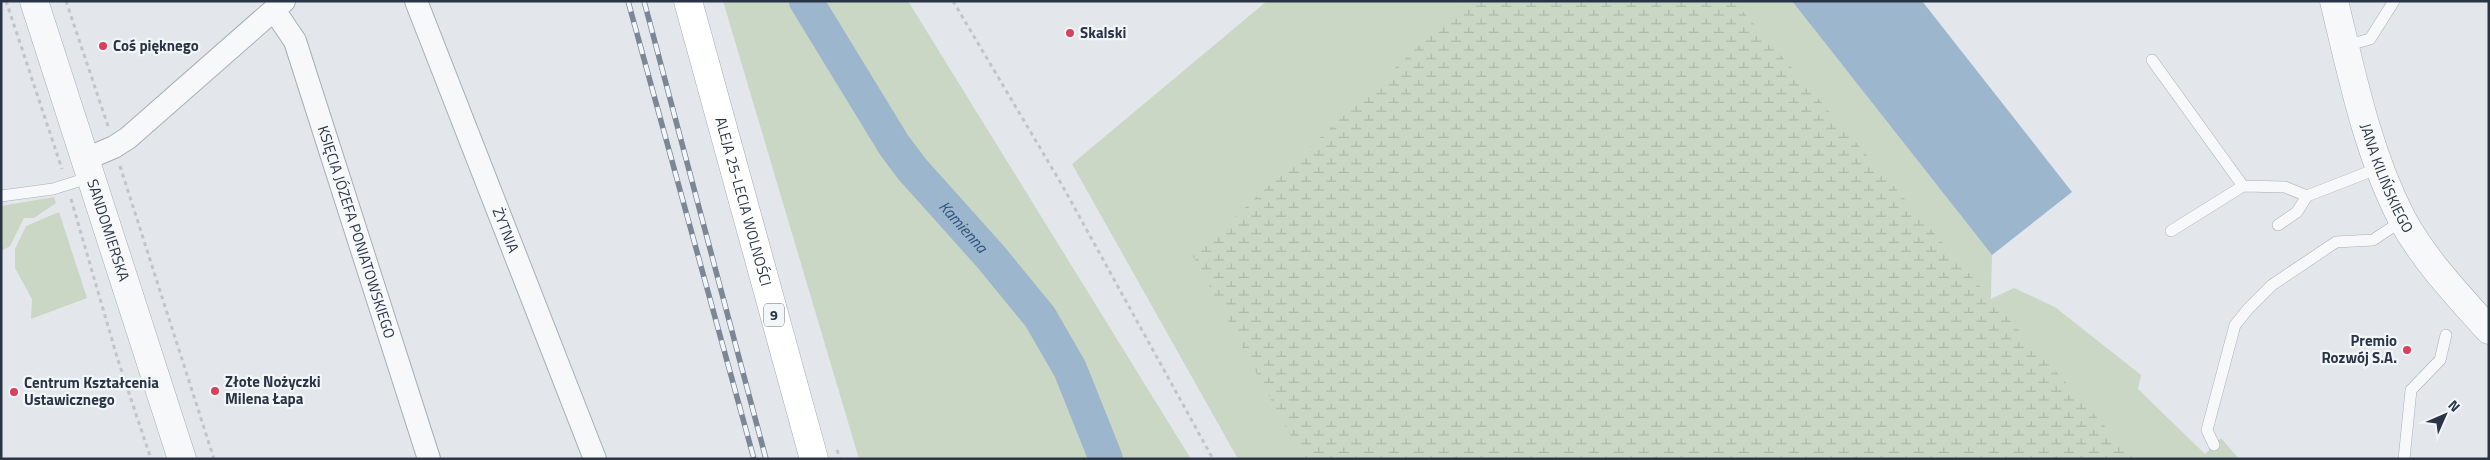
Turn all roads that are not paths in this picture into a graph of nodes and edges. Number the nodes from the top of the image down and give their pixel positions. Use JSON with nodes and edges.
{"nodes":[{"id":1,"x":34,"y":1,"type":"edge"},
{"id":2,"x":416,"y":1,"type":"edge"},
{"id":3,"x":688,"y":1,"type":"edge"},
{"id":4,"x":2334,"y":1,"type":"edge"},
{"id":5,"x":2394,"y":1,"type":"edge"},
{"id":6,"x":279,"y":6,"type":"edge"},
{"id":7,"x":2345,"y":46,"type":"junction"},
{"id":8,"x":2152,"y":60,"type":"dead end"},
{"id":9,"x":2379,"y":168,"type":"junction"},
{"id":10,"x":81,"y":173,"type":"junction"},
{"id":11,"x":2243,"y":186,"type":"junction"},
{"id":12,"x":1,"y":196,"type":"edge"},
{"id":13,"x":2307,"y":196,"type":"junction"},
{"id":14,"x":2403,"y":220,"type":"junction"},
{"id":15,"x":2278,"y":225,"type":"dead end"},
{"id":16,"x":2171,"y":231,"type":"dead end"},
{"id":17,"x":2489,"y":330,"type":"edge"},
{"id":18,"x":2446,"y":335,"type":"dead end"},
{"id":19,"x":2214,"y":445,"type":"dead end"},
{"id":20,"x":182,"y":459,"type":"edge"},
{"id":21,"x":429,"y":459,"type":"edge"},
{"id":22,"x":595,"y":459,"type":"edge"},
{"id":23,"x":814,"y":459,"type":"edge"},
{"id":24,"x":2404,"y":459,"type":"edge"}],
"edges":[{"from":1,"to":10,"type":"street","name":"SANDOMIERSKA"},
{"from":2,"to":22,"type":"street","name":"ŻYTNIA"},
{"from":3,"to":23,"type":"main road","name":"ALEJA 25-LECIA WOLNOŚCI","number":"9"},
{"from":4,"to":7,"type":"street","name":"JANA KILIŃSKIEGO"},
{"from":5,"to":7,"type":"lane"},
{"from":6,"to":10,"type":"street","name":"KSIĘCIA JÓZEFA PONIATOWSKIEGO"},
{"from":6,"to":21,"type":"street","name":"KSIĘCIA JÓZEFA PONIATOWSKIEGO"},
{"from":7,"to":9,"type":"street","name":"JANA KILIŃSKIEGO"},
{"from":8,"to":11,"type":"lane"},
{"from":9,"to":13,"type":"lane"},
{"from":9,"to":14,"type":"street","name":"JANA KILIŃSKIEGO"},
{"from":10,"to":12,"type":"lane"},
{"from":10,"to":20,"type":"street","name":"SANDOMIERSKA"},
{"from":11,"to":13,"type":"lane"},
{"from":11,"to":16,"type":"lane"},
{"from":13,"to":15,"type":"lane"},
{"from":14,"to":17,"type":"street","name":"JANA KILIŃSKIEGO"},
{"from":14,"to":19,"type":"lane"},
{"from":18,"to":24,"type":"lane"}]}
